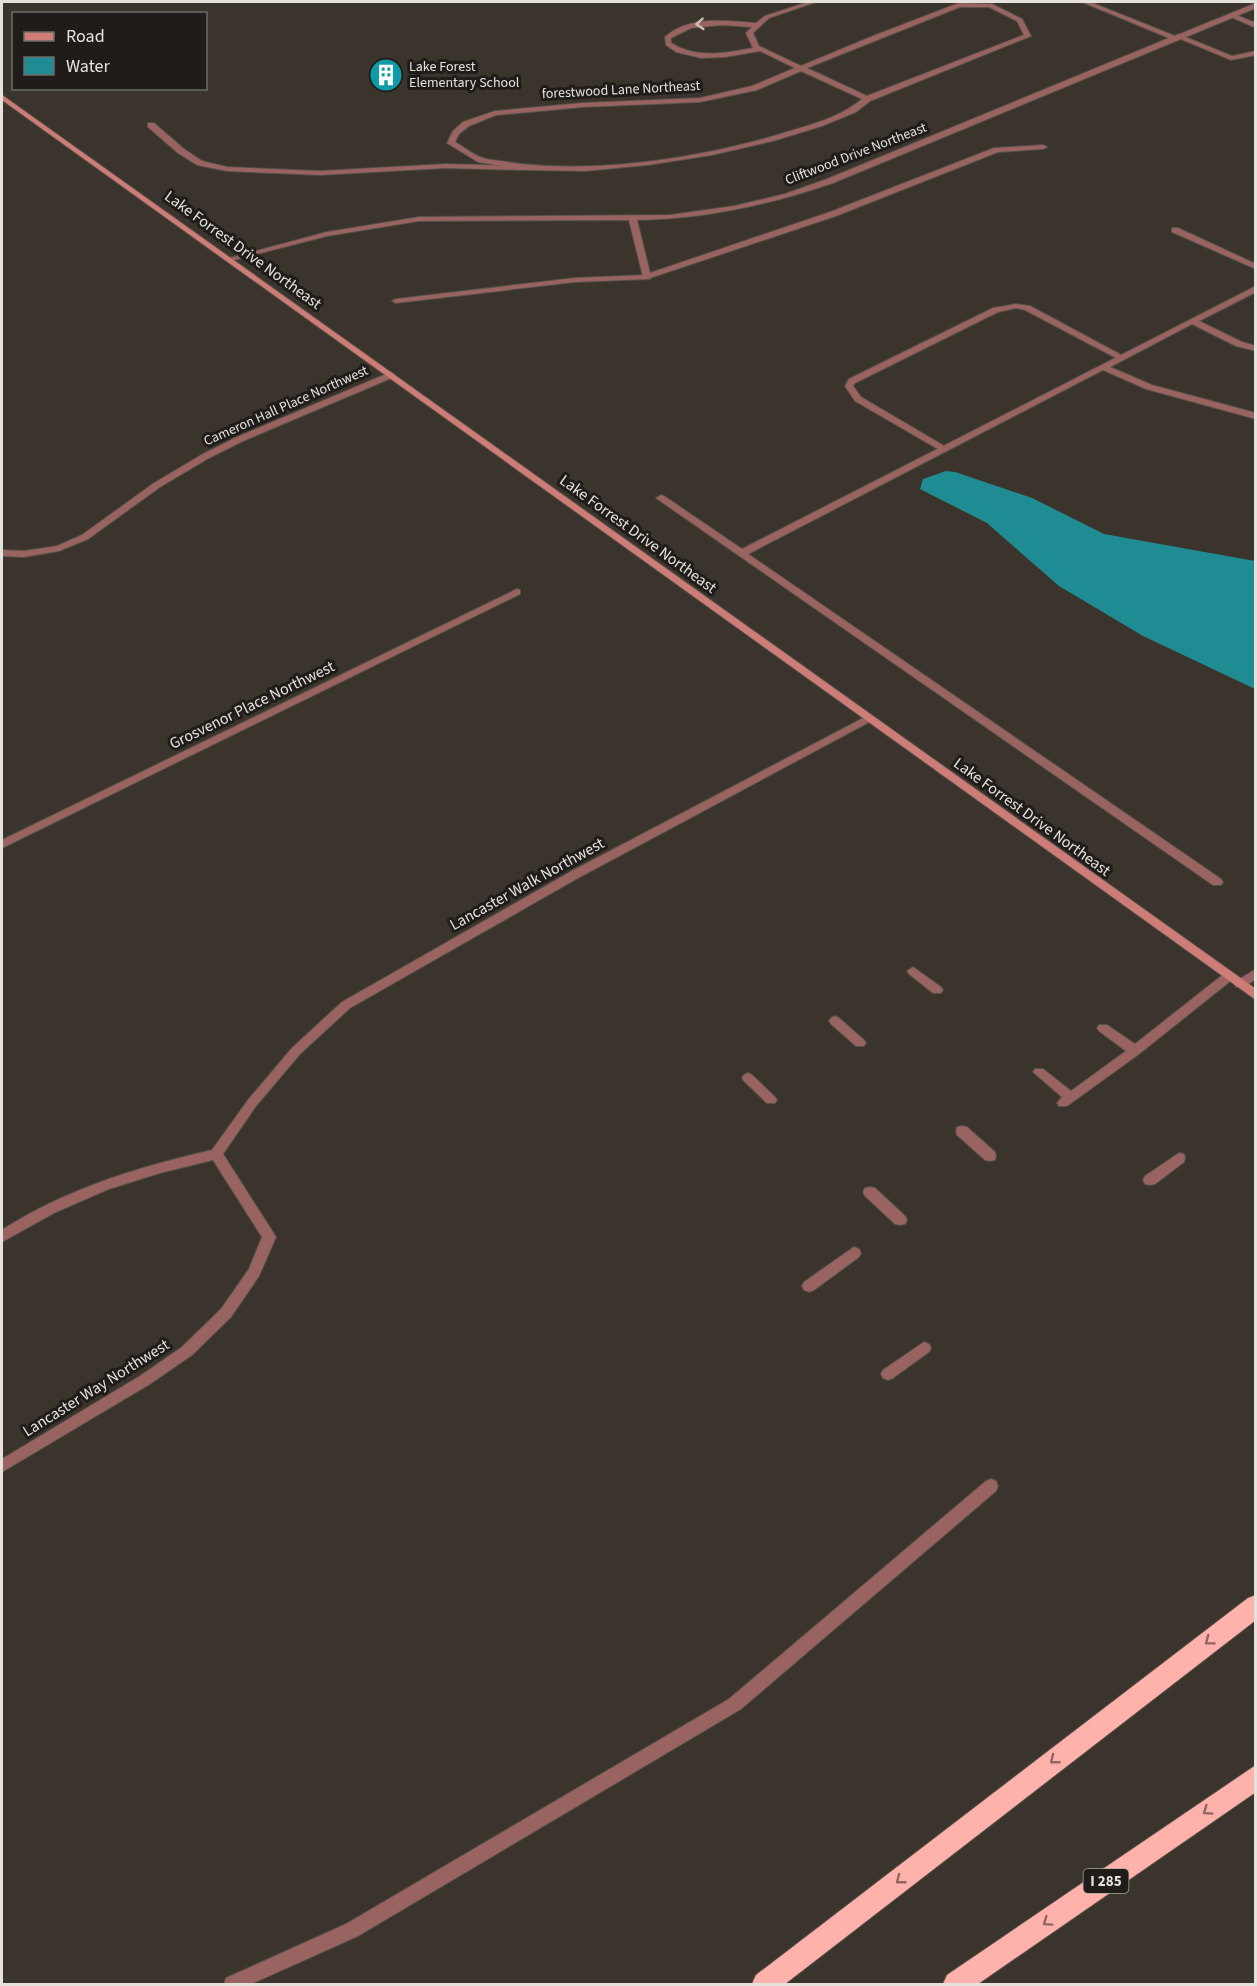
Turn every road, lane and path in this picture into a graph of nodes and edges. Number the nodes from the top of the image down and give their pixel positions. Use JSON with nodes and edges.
{"nodes":[{"id":1,"x":813,"y":2,"type":"edge"},
{"id":2,"x":1085,"y":2,"type":"edge"},
{"id":3,"x":1256,"y":4,"type":"edge"},
{"id":4,"x":1240,"y":11,"type":"junction"},
{"id":5,"x":1231,"y":15,"type":"junction"},
{"id":6,"x":1256,"y":16,"type":"edge"},
{"id":7,"x":758,"y":25,"type":"junction"},
{"id":8,"x":1256,"y":26,"type":"edge"},
{"id":9,"x":1176,"y":37,"type":"junction"},
{"id":10,"x":761,"y":49,"type":"junction"},
{"id":11,"x":1256,"y":53,"type":"edge"},
{"id":12,"x":801,"y":67,"type":"junction"},
{"id":13,"x":2,"y":97,"type":"edge"},
{"id":14,"x":867,"y":99,"type":"junction"},
{"id":15,"x":151,"y":125,"type":"dead end"},
{"id":16,"x":1043,"y":147,"type":"dead end"},
{"id":17,"x":523,"y":168,"type":"junction"},
{"id":18,"x":633,"y":219,"type":"junction"},
{"id":19,"x":1175,"y":230,"type":"dead end"},
{"id":20,"x":230,"y":259,"type":"junction"},
{"id":21,"x":1256,"y":267,"type":"edge"},
{"id":22,"x":647,"y":277,"type":"junction"},
{"id":23,"x":1256,"y":288,"type":"edge"},
{"id":24,"x":396,"y":301,"type":"dead end"},
{"id":25,"x":1192,"y":321,"type":"junction"},
{"id":26,"x":1256,"y":349,"type":"edge"},
{"id":27,"x":1121,"y":357,"type":"junction"},
{"id":28,"x":1103,"y":367,"type":"junction"},
{"id":29,"x":391,"y":375,"type":"junction"},
{"id":30,"x":1256,"y":416,"type":"edge"},
{"id":31,"x":943,"y":449,"type":"junction"},
{"id":32,"x":661,"y":498,"type":"dead end"},
{"id":33,"x":2,"y":553,"type":"edge"},
{"id":34,"x":742,"y":553,"type":"junction"},
{"id":35,"x":517,"y":592,"type":"dead end"},
{"id":36,"x":869,"y":718,"type":"junction"},
{"id":37,"x":2,"y":844,"type":"edge"},
{"id":38,"x":1217,"y":882,"type":"dead end"},
{"id":39,"x":913,"y":971,"type":"dead end"},
{"id":40,"x":1256,"y":973,"type":"edge"},
{"id":41,"x":1229,"y":976,"type":"junction"},
{"id":42,"x":1240,"y":984,"type":"junction"},
{"id":43,"x":937,"y":990,"type":"dead end"},
{"id":44,"x":1256,"y":996,"type":"edge"},
{"id":45,"x":835,"y":1021,"type":"dead end"},
{"id":46,"x":1103,"y":1029,"type":"dead end"},
{"id":47,"x":860,"y":1042,"type":"dead end"},
{"id":48,"x":1135,"y":1051,"type":"junction"},
{"id":49,"x":1039,"y":1072,"type":"dead end"},
{"id":50,"x":748,"y":1078,"type":"dead end"},
{"id":51,"x":771,"y":1100,"type":"dead end"},
{"id":52,"x":962,"y":1131,"type":"dead end"},
{"id":53,"x":216,"y":1154,"type":"junction"},
{"id":54,"x":990,"y":1156,"type":"dead end"},
{"id":55,"x":1179,"y":1158,"type":"dead end"},
{"id":56,"x":1150,"y":1180,"type":"dead end"},
{"id":57,"x":870,"y":1192,"type":"dead end"},
{"id":58,"x":900,"y":1220,"type":"dead end"},
{"id":59,"x":2,"y":1237,"type":"edge"},
{"id":60,"x":854,"y":1253,"type":"dead end"},
{"id":61,"x":808,"y":1286,"type":"dead end"},
{"id":62,"x":924,"y":1348,"type":"dead end"},
{"id":63,"x":888,"y":1374,"type":"dead end"},
{"id":64,"x":2,"y":1466,"type":"edge"},
{"id":65,"x":991,"y":1486,"type":"dead end"},
{"id":66,"x":1256,"y":1606,"type":"edge"},
{"id":67,"x":1256,"y":1777,"type":"edge"},
{"id":68,"x":232,"y":1984,"type":"edge"},
{"id":69,"x":765,"y":1984,"type":"edge"},
{"id":70,"x":956,"y":1984,"type":"edge"}],
"edges":[{"from":1,"to":7,"type":"street","name":"forestwood Lane Northeast"},
{"from":2,"to":9,"type":"street"},
{"from":3,"to":4,"type":"street","name":"Cliftwood Drive Northeast"},
{"from":4,"to":5,"type":"street","name":"Cliftwood Drive Northeast"},
{"from":4,"to":6,"type":"street"},
{"from":5,"to":8,"type":"street"},
{"from":5,"to":9,"type":"street","name":"Cliftwood Drive Northeast"},
{"from":7,"to":10,"type":"street"},
{"from":7,"to":10,"type":"street","name":"forestwood Lane Northeast","one_way":true},
{"from":9,"to":11,"type":"street"},
{"from":9,"to":18,"type":"street","name":"Cliftwood Drive Northeast"},
{"from":10,"to":12,"type":"street"},
{"from":12,"to":14,"type":"street"},
{"from":12,"to":14,"type":"street","name":"forestwood Lane Northeast"},
{"from":12,"to":17,"type":"street","name":"forestwood Lane Northeast"},
{"from":13,"to":20,"type":"street","name":"Lake Forrest Drive Northeast"},
{"from":14,"to":17,"type":"street","name":"forestwood Lane Northeast"},
{"from":15,"to":17,"type":"street"},
{"from":16,"to":22,"type":"street"},
{"from":18,"to":20,"type":"street","name":"Cliftwood Drive Northeast"},
{"from":18,"to":22,"type":"street"},
{"from":19,"to":21,"type":"street"},
{"from":20,"to":29,"type":"street","name":"Lake Forrest Drive Northeast"},
{"from":22,"to":24,"type":"street"},
{"from":23,"to":25,"type":"street"},
{"from":25,"to":26,"type":"street"},
{"from":25,"to":27,"type":"street"},
{"from":27,"to":28,"type":"street"},
{"from":27,"to":31,"type":"street"},
{"from":28,"to":30,"type":"street"},
{"from":28,"to":31,"type":"street"},
{"from":29,"to":33,"type":"street","name":"Cameron Hall Place Northwest"},
{"from":29,"to":36,"type":"street","name":"Lake Forrest Drive Northeast"},
{"from":31,"to":34,"type":"street"},
{"from":32,"to":34,"type":"street"},
{"from":34,"to":38,"type":"street"},
{"from":35,"to":37,"type":"street","name":"Grosvenor Place Northwest"},
{"from":36,"to":41,"type":"street","name":"Lake Forrest Drive Northeast"},
{"from":36,"to":53,"type":"street","name":"Lancaster Walk Northwest"},
{"from":39,"to":43,"type":"street"},
{"from":40,"to":42,"type":"street"},
{"from":41,"to":42,"type":"street","name":"Lake Forrest Drive Northeast"},
{"from":41,"to":48,"type":"street"},
{"from":42,"to":44,"type":"street","name":"Lake Forrest Drive Northeast"},
{"from":45,"to":47,"type":"street"},
{"from":46,"to":48,"type":"street"},
{"from":48,"to":49,"type":"street"},
{"from":50,"to":51,"type":"street"},
{"from":52,"to":54,"type":"street"},
{"from":53,"to":59,"type":"street"},
{"from":53,"to":64,"type":"street","name":"Lancaster Way Northwest"},
{"from":55,"to":56,"type":"street"},
{"from":57,"to":58,"type":"street"},
{"from":60,"to":61,"type":"street"},
{"from":62,"to":63,"type":"street"},
{"from":65,"to":68,"type":"street"},
{"from":66,"to":69,"type":"highway","one_way":true},
{"from":67,"to":70,"type":"highway","number":"I 285","one_way":true}]}
